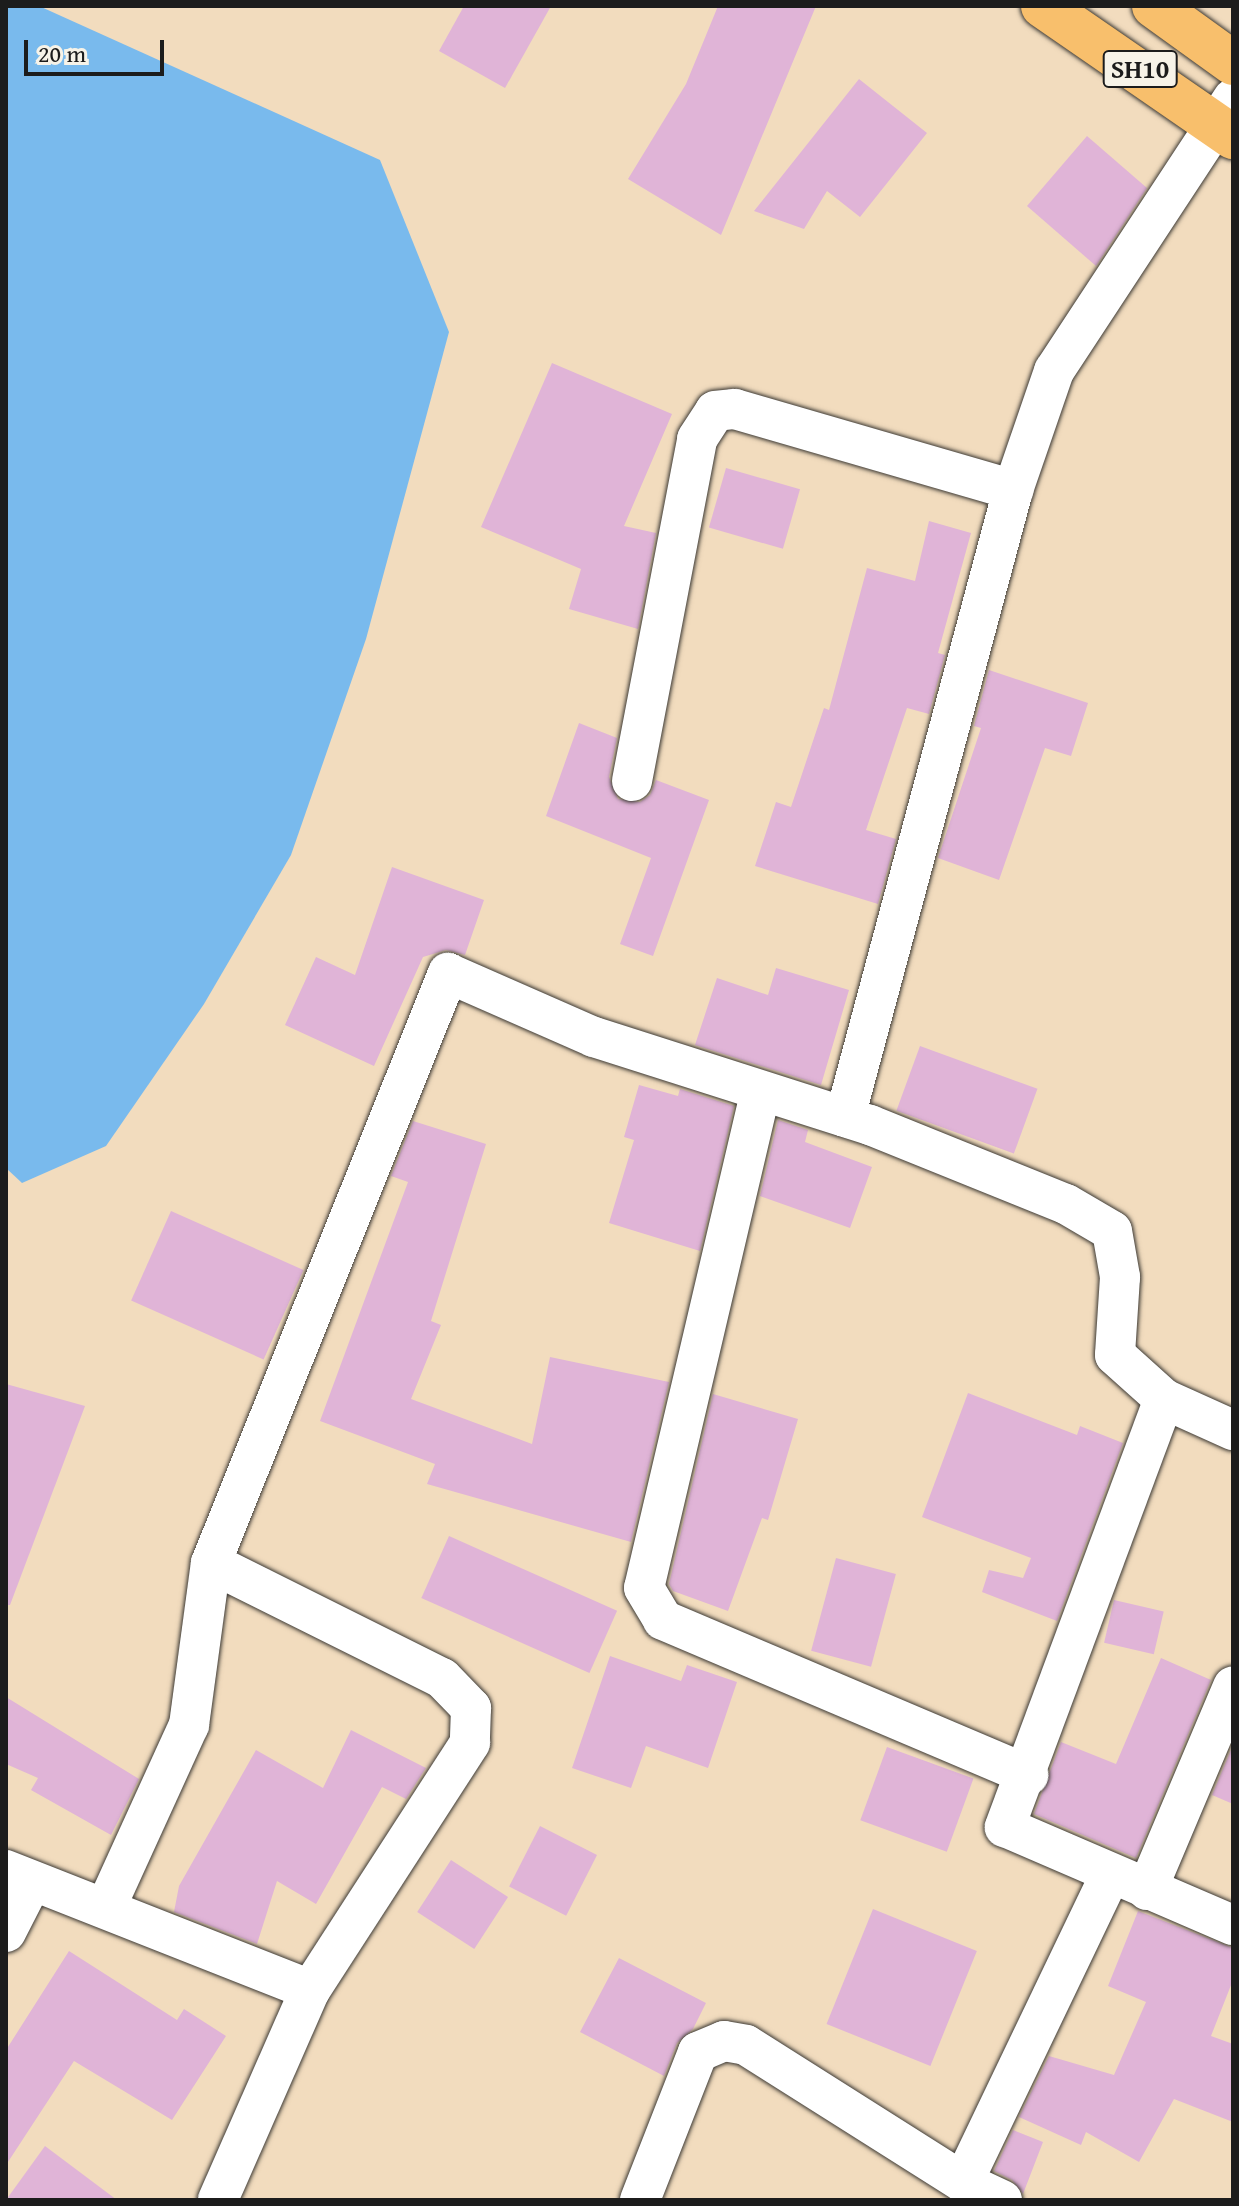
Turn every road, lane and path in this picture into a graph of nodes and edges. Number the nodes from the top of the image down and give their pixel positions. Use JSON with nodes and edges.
{"nodes":[{"id":1,"x":1043,"y":6,"type":"edge"},
{"id":2,"x":1154,"y":6,"type":"edge"},
{"id":3,"x":1233,"y":63,"type":"edge"},
{"id":4,"x":1228,"y":120,"type":"edge"},
{"id":5,"x":1013,"y":490,"type":"junction"},
{"id":6,"x":632,"y":781,"type":"dead end"},
{"id":7,"x":760,"y":1094,"type":"junction"},
{"id":8,"x":845,"y":1117,"type":"junction"},
{"id":9,"x":1164,"y":1399,"type":"junction"},
{"id":10,"x":1233,"y":1430,"type":"edge"},
{"id":11,"x":211,"y":1563,"type":"junction"},
{"id":12,"x":1233,"y":1686,"type":"edge"},
{"id":13,"x":1028,"y":1775,"type":"junction"},
{"id":14,"x":1110,"y":1875,"type":"junction"},
{"id":15,"x":19,"y":1876,"type":"edge"},
{"id":16,"x":1147,"y":1890,"type":"junction"},
{"id":17,"x":106,"y":1907,"type":"junction"},
{"id":18,"x":1233,"y":1925,"type":"edge"},
{"id":19,"x":6,"y":1932,"type":"edge"},
{"id":20,"x":310,"y":1990,"type":"junction"},
{"id":21,"x":963,"y":2182,"type":"junction"},
{"id":22,"x":218,"y":2200,"type":"edge"},
{"id":23,"x":640,"y":2200,"type":"edge"},
{"id":24,"x":1002,"y":2200,"type":"edge"}],
"edges":[{"from":1,"to":4,"type":"main road","number":"SH10"},
{"from":2,"to":3,"type":"main road","number":"SH10"},
{"from":4,"to":5,"type":"street"},
{"from":5,"to":6,"type":"street"},
{"from":5,"to":8,"type":"street"},
{"from":7,"to":8,"type":"street"},
{"from":7,"to":11,"type":"street"},
{"from":7,"to":13,"type":"street"},
{"from":8,"to":9,"type":"street"},
{"from":9,"to":10,"type":"street"},
{"from":9,"to":13,"type":"street"},
{"from":11,"to":17,"type":"street"},
{"from":11,"to":20,"type":"street"},
{"from":12,"to":16,"type":"street"},
{"from":13,"to":14,"type":"street"},
{"from":14,"to":16,"type":"street"},
{"from":14,"to":21,"type":"street"},
{"from":15,"to":17,"type":"street"},
{"from":15,"to":19,"type":"street"},
{"from":16,"to":18,"type":"street"},
{"from":17,"to":20,"type":"street"},
{"from":20,"to":22,"type":"street"},
{"from":21,"to":23,"type":"street"},
{"from":21,"to":24,"type":"street"}]}
